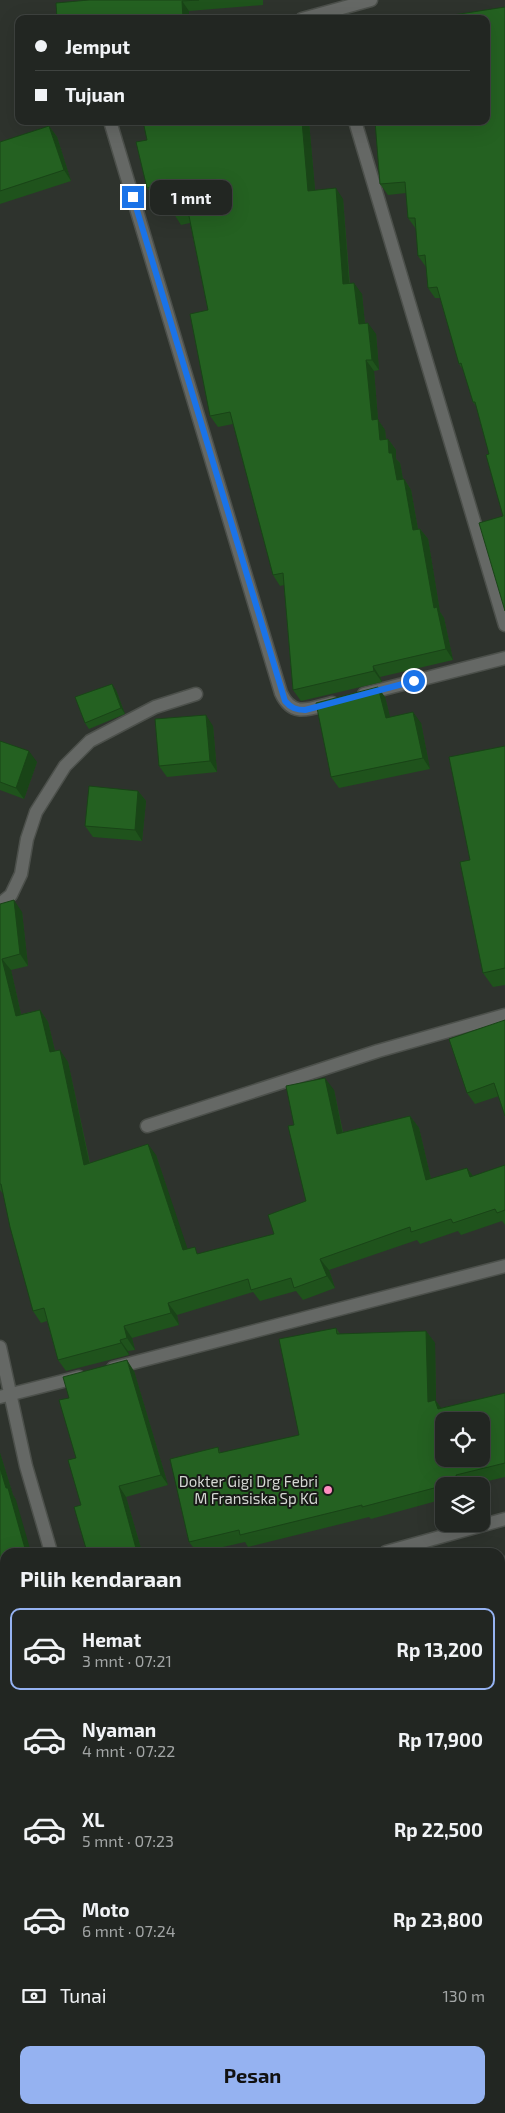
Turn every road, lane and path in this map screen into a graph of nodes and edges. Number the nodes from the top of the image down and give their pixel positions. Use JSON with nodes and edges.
{"nodes":[{"id":1,"x":371,"y":0,"type":"edge"},
{"id":2,"x":327,"y":15,"type":"edge"},
{"id":3,"x":111,"y":125,"type":"edge"},
{"id":4,"x":356,"y":125,"type":"edge"},
{"id":5,"x":505,"y":625,"type":"edge"},
{"id":6,"x":505,"y":658,"type":"edge"},
{"id":7,"x":196,"y":694,"type":"dead end"},
{"id":8,"x":0,"y":904,"type":"edge"},
{"id":9,"x":505,"y":1015,"type":"edge"},
{"id":10,"x":147,"y":1126,"type":"dead end"},
{"id":11,"x":505,"y":1266,"type":"edge"},
{"id":12,"x":0,"y":1347,"type":"edge"},
{"id":13,"x":6,"y":1396,"type":"edge"},
{"id":14,"x":505,"y":1520,"type":"edge"},
{"id":15,"x":50,"y":1548,"type":"edge"},
{"id":16,"x":401,"y":1548,"type":"edge"}],
"edges":[{"from":1,"to":2,"type":"street"},
{"from":3,"to":6,"type":"street"},
{"from":4,"to":5,"type":"street"},
{"from":7,"to":8,"type":"street"},
{"from":9,"to":10,"type":"street"},
{"from":11,"to":13,"type":"street"},
{"from":12,"to":13,"type":"street"},
{"from":13,"to":15,"type":"street"},
{"from":14,"to":16,"type":"street"}]}
